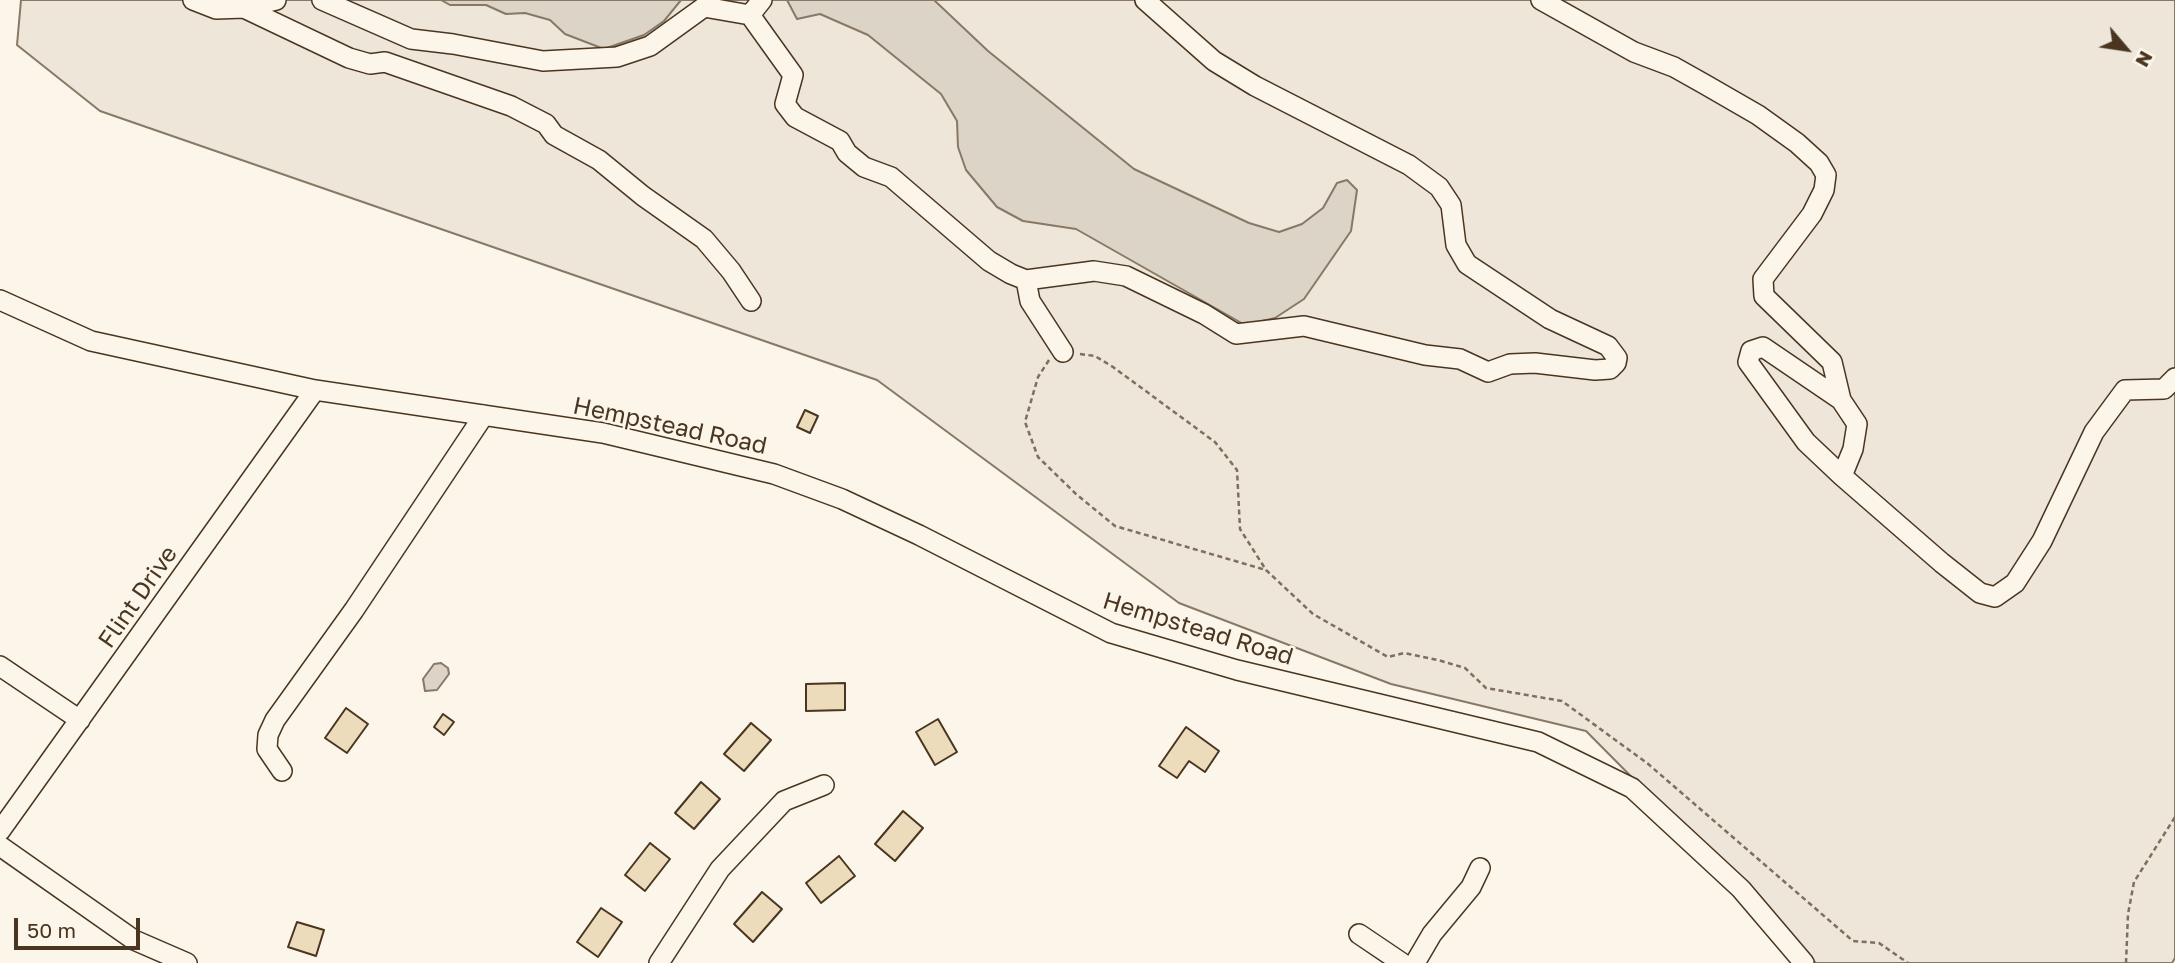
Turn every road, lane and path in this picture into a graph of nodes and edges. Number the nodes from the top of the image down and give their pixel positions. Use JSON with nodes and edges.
{"nodes":[{"id":1,"x":193,"y":0,"type":"edge"},
{"id":2,"x":276,"y":0,"type":"edge"},
{"id":3,"x":322,"y":0,"type":"edge"},
{"id":4,"x":1145,"y":0,"type":"edge"},
{"id":5,"x":1541,"y":0,"type":"edge"},
{"id":6,"x":756,"y":7,"type":"edge"},
{"id":7,"x":244,"y":8,"type":"junction"},
{"id":8,"x":1026,"y":280,"type":"junction"},
{"id":9,"x":0,"y":300,"type":"edge"},
{"id":10,"x":751,"y":301,"type":"dead end"},
{"id":11,"x":1063,"y":352,"type":"junction"},
{"id":12,"x":2175,"y":378,"type":"edge"},
{"id":13,"x":315,"y":390,"type":"junction"},
{"id":14,"x":1841,"y":400,"type":"junction"},
{"id":15,"x":484,"y":415,"type":"junction"},
{"id":16,"x":1842,"y":476,"type":"junction"},
{"id":17,"x":1266,"y":570,"type":"junction"},
{"id":18,"x":0,"y":666,"type":"edge"},
{"id":19,"x":80,"y":720,"type":"junction"},
{"id":20,"x":282,"y":771,"type":"dead end"},
{"id":21,"x":824,"y":786,"type":"dead end"},
{"id":22,"x":2175,"y":817,"type":"edge"},
{"id":23,"x":0,"y":831,"type":"edge"},
{"id":24,"x":0,"y":846,"type":"edge"},
{"id":25,"x":1480,"y":868,"type":"dead end"},
{"id":26,"x":1359,"y":934,"type":"dead end"},
{"id":27,"x":187,"y":963,"type":"edge"},
{"id":28,"x":659,"y":963,"type":"edge"},
{"id":29,"x":1402,"y":963,"type":"edge"},
{"id":30,"x":1415,"y":963,"type":"edge"},
{"id":31,"x":1804,"y":963,"type":"edge"},
{"id":32,"x":1908,"y":963,"type":"edge"},
{"id":33,"x":2126,"y":963,"type":"edge"}],
"edges":[{"from":1,"to":7,"type":"street"},
{"from":2,"to":7,"type":"street"},
{"from":3,"to":6,"type":"street"},
{"from":4,"to":8,"type":"street"},
{"from":5,"to":14,"type":"street"},
{"from":6,"to":8,"type":"street"},
{"from":7,"to":10,"type":"street"},
{"from":8,"to":11,"type":"street"},
{"from":9,"to":13,"type":"street","name":"Hempstead Road"},
{"from":11,"to":17,"type":"path"},
{"from":11,"to":17,"type":"path"},
{"from":12,"to":16,"type":"street"},
{"from":13,"to":15,"type":"street","name":"Hempstead Road"},
{"from":13,"to":19,"type":"street","name":"Flint Drive"},
{"from":14,"to":16,"type":"street"},
{"from":14,"to":16,"type":"street"},
{"from":15,"to":20,"type":"street"},
{"from":15,"to":31,"type":"street","name":"Hempstead Road"},
{"from":17,"to":32,"type":"path"},
{"from":18,"to":19,"type":"street"},
{"from":19,"to":23,"type":"street","name":"Flint Drive"},
{"from":21,"to":28,"type":"street"},
{"from":22,"to":33,"type":"path"},
{"from":24,"to":27,"type":"street"},
{"from":25,"to":30,"type":"street"},
{"from":26,"to":29,"type":"street"}]}
